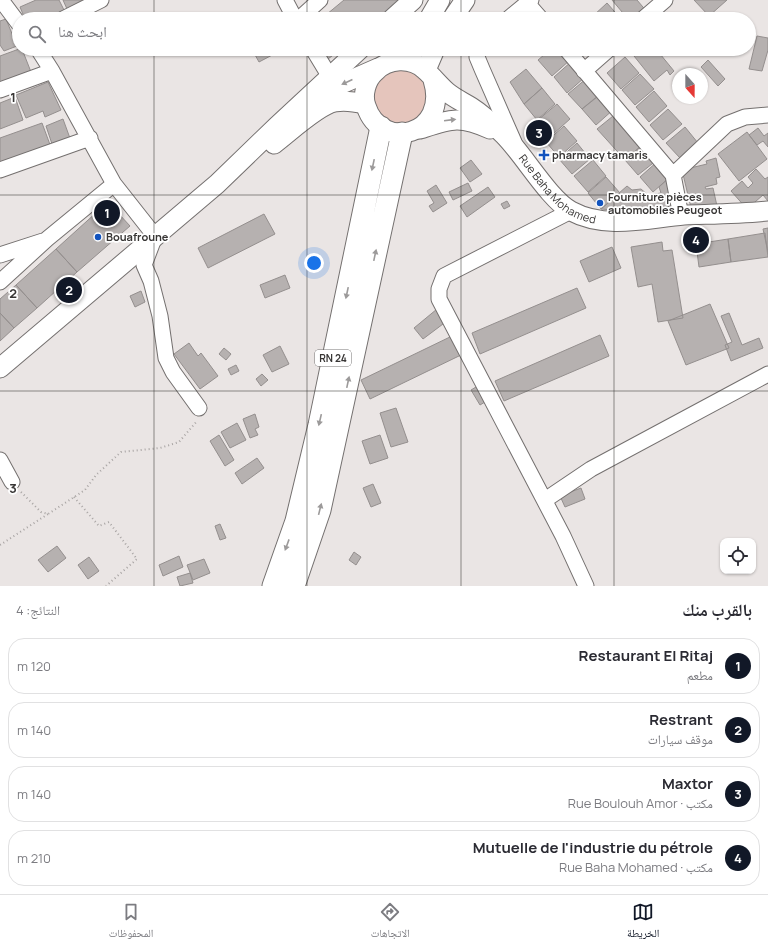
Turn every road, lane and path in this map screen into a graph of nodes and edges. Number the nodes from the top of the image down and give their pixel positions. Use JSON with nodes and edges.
{"nodes":[{"id":1,"x":101,"y":0,"type":"edge"},
{"id":2,"x":285,"y":0,"type":"edge"},
{"id":3,"x":320,"y":0,"type":"edge"},
{"id":4,"x":413,"y":0,"type":"edge"},
{"id":5,"x":440,"y":0,"type":"edge"},
{"id":6,"x":465,"y":0,"type":"edge"},
{"id":7,"x":665,"y":0,"type":"edge"},
{"id":8,"x":529,"y":2,"type":"edge"},
{"id":9,"x":3,"y":8,"type":"edge"},
{"id":10,"x":77,"y":12,"type":"edge"},
{"id":11,"x":291,"y":12,"type":"edge"},
{"id":12,"x":307,"y":12,"type":"edge"},
{"id":13,"x":400,"y":12,"type":"edge"},
{"id":14,"x":434,"y":12,"type":"edge"},
{"id":15,"x":457,"y":12,"type":"edge"},
{"id":16,"x":517,"y":12,"type":"edge"},
{"id":17,"x":536,"y":12,"type":"edge"},
{"id":18,"x":651,"y":12,"type":"edge"},
{"id":19,"x":12,"y":17,"type":"edge"},
{"id":20,"x":42,"y":56,"type":"edge"},
{"id":21,"x":317,"y":56,"type":"edge"},
{"id":22,"x":352,"y":56,"type":"edge"},
{"id":23,"x":434,"y":56,"type":"edge"},
{"id":24,"x":477,"y":56,"type":"edge"},
{"id":25,"x":572,"y":56,"type":"edge"},
{"id":26,"x":601,"y":56,"type":"edge"},
{"id":27,"x":398,"y":58,"type":"edge"},
{"id":28,"x":52,"y":71,"type":"junction"},
{"id":29,"x":584,"y":71,"type":"junction"},
{"id":30,"x":430,"y":75,"type":"junction"},
{"id":31,"x":330,"y":77,"type":"junction"},
{"id":32,"x":0,"y":90,"type":"edge"},
{"id":33,"x":365,"y":104,"type":"junction"},
{"id":34,"x":768,"y":115,"type":"edge"},
{"id":35,"x":277,"y":126,"type":"junction"},
{"id":36,"x":381,"y":127,"type":"junction"},
{"id":37,"x":408,"y":132,"type":"junction"},
{"id":38,"x":504,"y":135,"type":"junction"},
{"id":39,"x":90,"y":138,"type":"junction"},
{"id":40,"x":518,"y":151,"type":"junction"},
{"id":41,"x":0,"y":170,"type":"edge"},
{"id":42,"x":674,"y":175,"type":"junction"},
{"id":43,"x":114,"y":184,"type":"junction"},
{"id":44,"x":218,"y":184,"type":"junction"},
{"id":45,"x":767,"y":210,"type":"edge"},
{"id":46,"x":571,"y":211,"type":"junction"},
{"id":47,"x":681,"y":216,"type":"junction"},
{"id":48,"x":154,"y":236,"type":"junction"},
{"id":49,"x":48,"y":239,"type":"junction"},
{"id":50,"x":0,"y":255,"type":"edge"},
{"id":51,"x":0,"y":282,"type":"edge"},
{"id":52,"x":0,"y":368,"type":"edge"},
{"id":53,"x":768,"y":374,"type":"edge"},
{"id":54,"x":199,"y":408,"type":"joint"},
{"id":55,"x":0,"y":460,"type":"edge"},
{"id":56,"x":12,"y":482,"type":"joint"},
{"id":57,"x":74,"y":497,"type":"junction"},
{"id":58,"x":544,"y":500,"type":"junction"},
{"id":59,"x":48,"y":514,"type":"junction"},
{"id":60,"x":0,"y":545,"type":"edge"},
{"id":61,"x":106,"y":586,"type":"edge"},
{"id":62,"x":273,"y":586,"type":"edge"},
{"id":63,"x":294,"y":586,"type":"edge"},
{"id":64,"x":586,"y":586,"type":"edge"}],
"edges":[{"from":1,"to":10,"type":"street"},
{"from":2,"to":11,"type":"street"},
{"from":3,"to":12,"type":"street"},
{"from":4,"to":13,"type":"main road"},
{"from":5,"to":14,"type":"main road"},
{"from":6,"to":15,"type":"main road"},
{"from":7,"to":18,"type":"street"},
{"from":8,"to":16,"type":"street"},
{"from":8,"to":17,"type":"street"},
{"from":9,"to":19,"type":"street"},
{"from":20,"to":28,"type":"street"},
{"from":21,"to":31,"type":"street"},
{"from":22,"to":31,"type":"main road"},
{"from":23,"to":30,"type":"main road"},
{"from":24,"to":40,"type":"street"},
{"from":25,"to":29,"type":"street"},
{"from":26,"to":29,"type":"street"},
{"from":27,"to":30,"type":"main road"},
{"from":27,"to":33,"type":"main road"},
{"from":27,"to":35,"type":"main road","one_way":true},
{"from":28,"to":32,"type":"street"},
{"from":28,"to":39,"type":"street"},
{"from":29,"to":42,"type":"street"},
{"from":30,"to":37,"type":"main road"},
{"from":30,"to":38,"type":"main road","name":"Rue Baha Mohamed"},
{"from":31,"to":35,"type":"main road"},
{"from":33,"to":36,"type":"main road"},
{"from":33,"to":44,"type":"main road"},
{"from":34,"to":42,"type":"street"},
{"from":35,"to":44,"type":"main road"},
{"from":36,"to":37,"type":"main road"},
{"from":36,"to":62,"type":"highway","number":"RN 24","one_way":true},
{"from":37,"to":38,"type":"main road","one_way":true},
{"from":63,"to":37,"type":"highway","number":"RN 24","one_way":true},
{"from":38,"to":40,"type":"main road","name":"Rue Baha Mohamed"},
{"from":39,"to":41,"type":"street"},
{"from":39,"to":43,"type":"street"},
{"from":40,"to":46,"type":"main road","name":"Rue Baha Mohamed"},
{"from":42,"to":47,"type":"street"},
{"from":43,"to":48,"type":"street"},
{"from":43,"to":49,"type":"street"},
{"from":44,"to":48,"type":"main road"},
{"from":45,"to":47,"type":"main road","name":"Rue Baha Mohamed"},
{"from":46,"to":47,"type":"main road","name":"Rue Baha Mohamed"},
{"from":46,"to":58,"type":"street"},
{"from":48,"to":52,"type":"main road"},
{"from":48,"to":54,"type":"street"},
{"from":49,"to":50,"type":"street"},
{"from":49,"to":51,"type":"street"},
{"from":53,"to":58,"type":"street"},
{"from":54,"to":57,"type":"path"},
{"from":55,"to":56,"type":"street"},
{"from":56,"to":59,"type":"path"},
{"from":57,"to":59,"type":"path"},
{"from":57,"to":61,"type":"path"},
{"from":58,"to":64,"type":"street"},
{"from":59,"to":60,"type":"path"}]}
